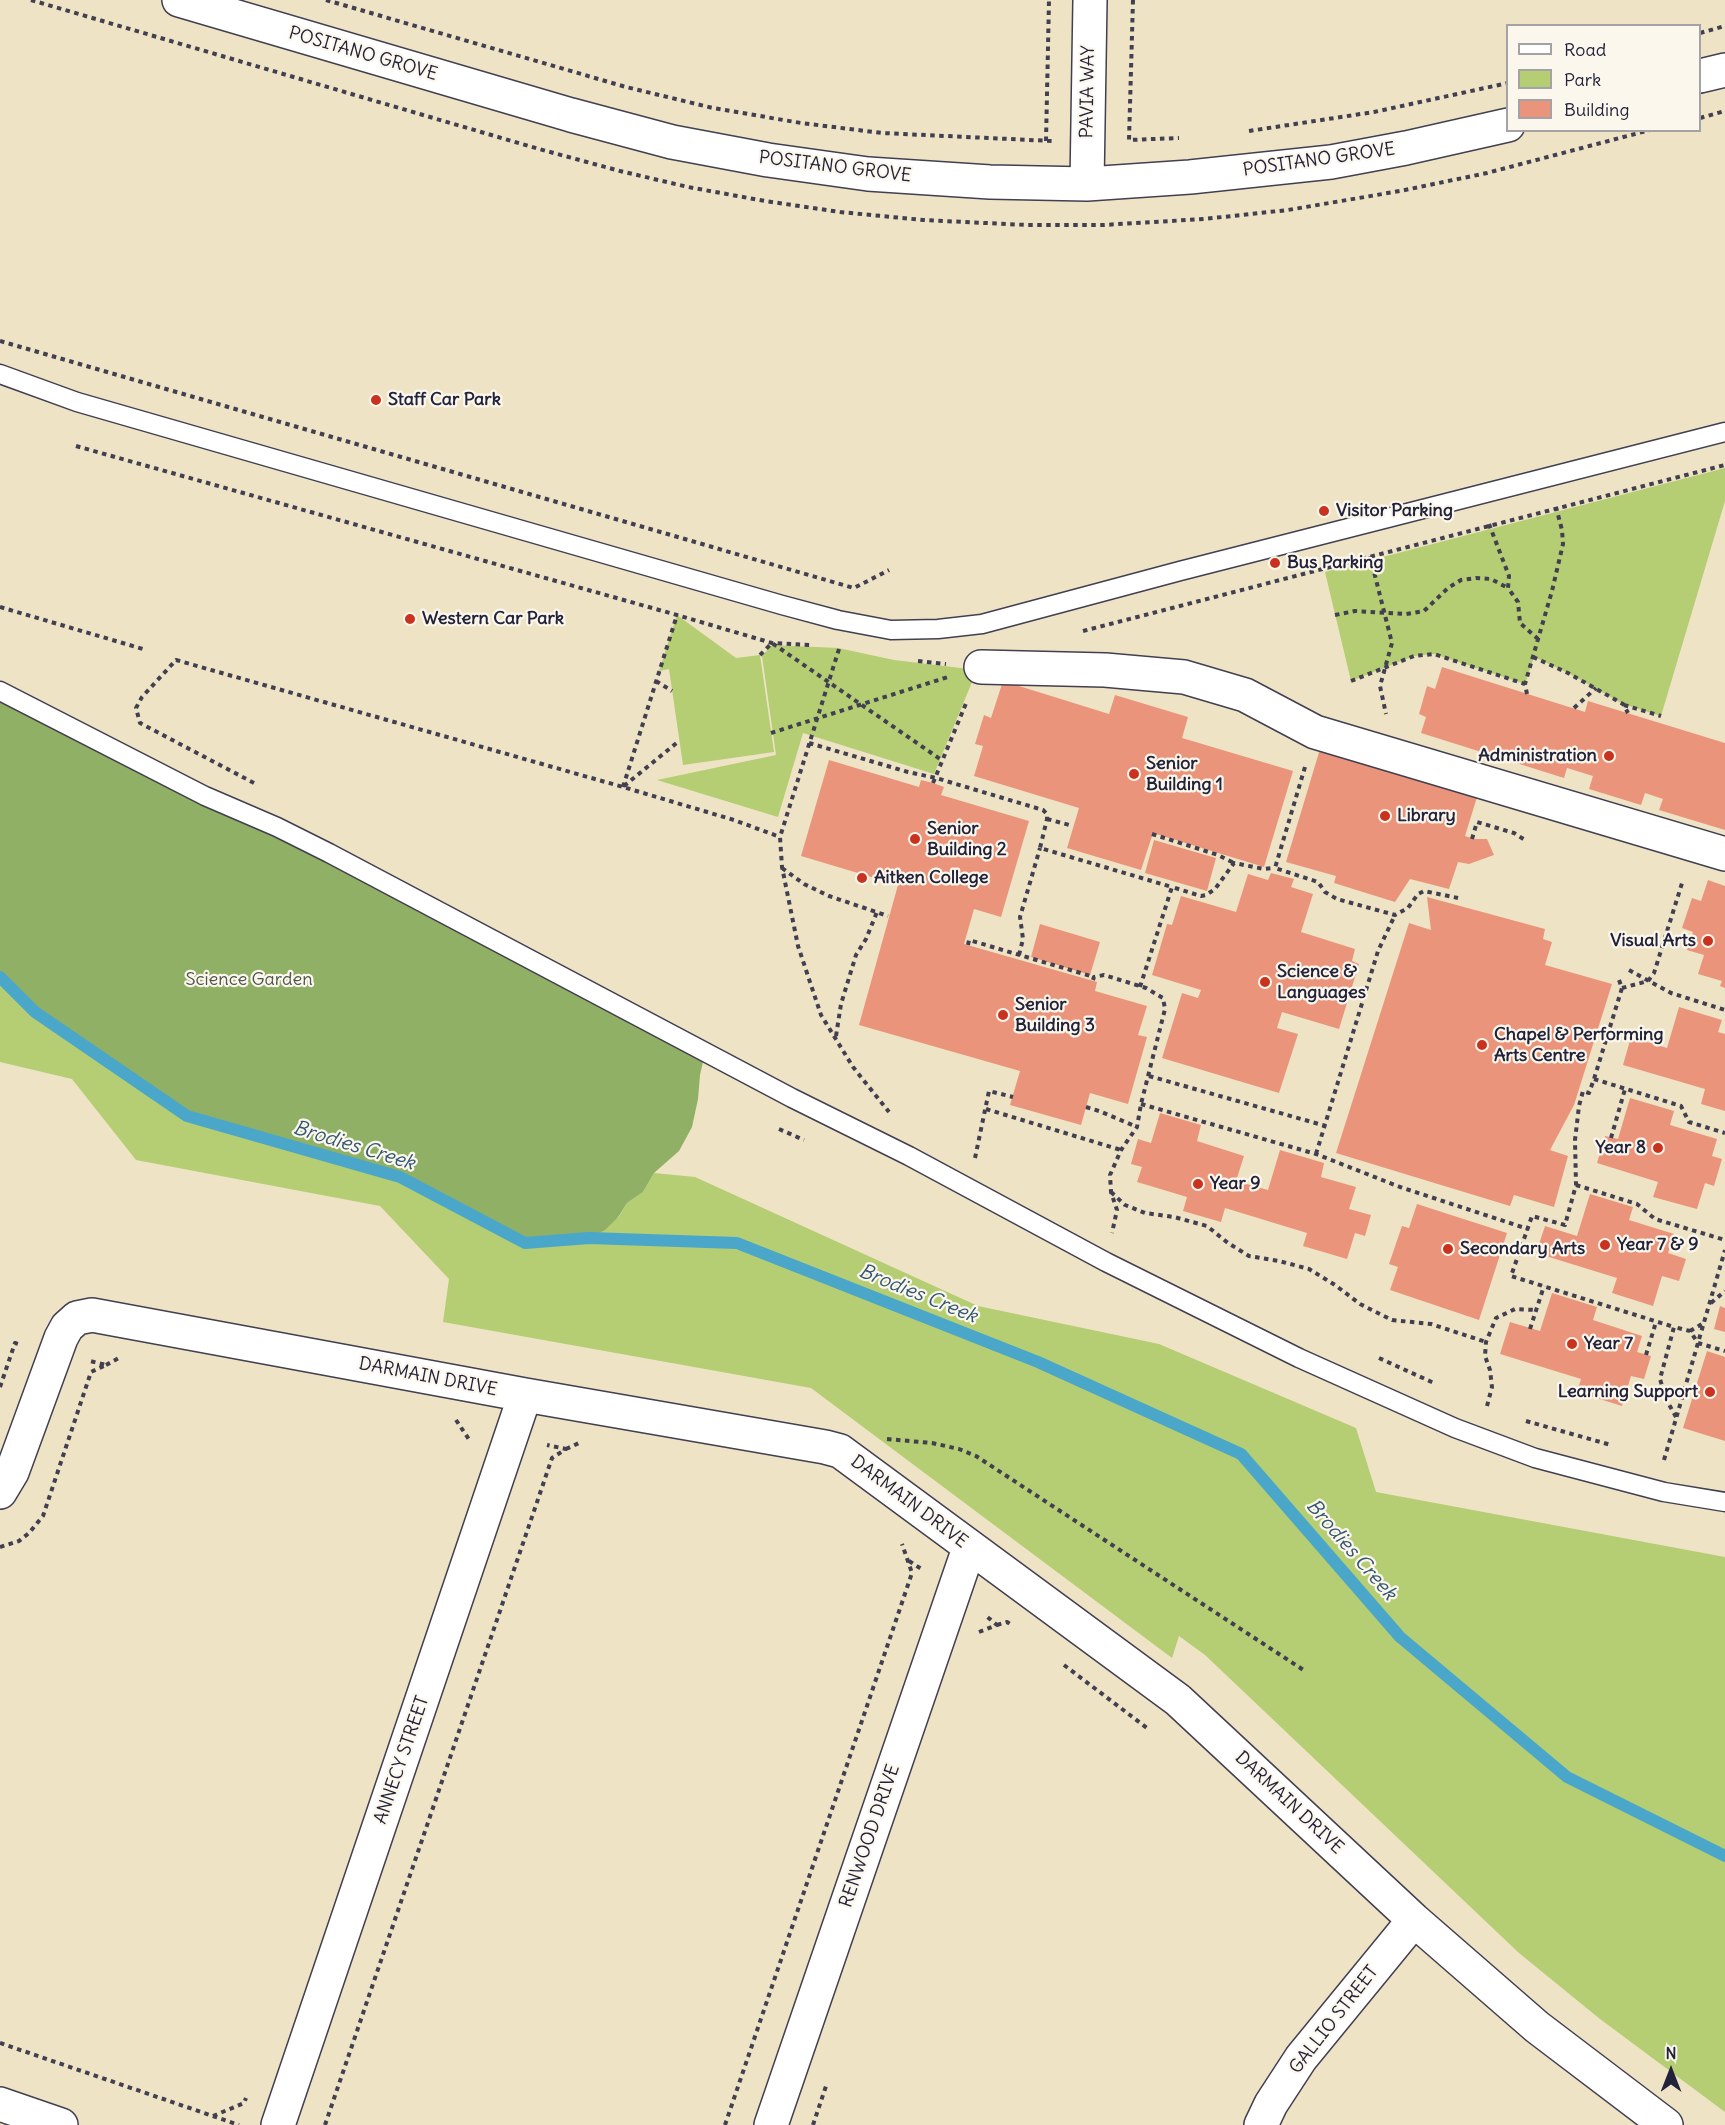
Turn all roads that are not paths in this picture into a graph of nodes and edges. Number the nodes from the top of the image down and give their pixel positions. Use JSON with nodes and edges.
{"nodes":[{"id":1,"x":179,"y":0,"type":"edge"},
{"id":2,"x":1090,"y":0,"type":"edge"},
{"id":3,"x":1725,"y":70,"type":"edge"},
{"id":4,"x":1701,"y":76,"type":"edge"},
{"id":5,"x":1506,"y":125,"type":"edge"},
{"id":6,"x":1087,"y":184,"type":"junction"},
{"id":7,"x":0,"y":374,"type":"edge"},
{"id":8,"x":0,"y":385,"type":"edge"},
{"id":9,"x":77,"y":402,"type":"junction"},
{"id":10,"x":1725,"y":432,"type":"edge"},
{"id":11,"x":981,"y":667,"type":"road end"},
{"id":12,"x":0,"y":691,"type":"edge"},
{"id":13,"x":1725,"y":854,"type":"edge"},
{"id":14,"x":525,"y":1395,"type":"junction"},
{"id":15,"x":0,"y":1492,"type":"edge"},
{"id":16,"x":1725,"y":1502,"type":"edge"},
{"id":17,"x":969,"y":1548,"type":"junction"},
{"id":18,"x":1414,"y":1920,"type":"junction"},
{"id":19,"x":0,"y":2104,"type":"edge"},
{"id":20,"x":61,"y":2125,"type":"edge"},
{"id":21,"x":278,"y":2125,"type":"edge"},
{"id":22,"x":771,"y":2125,"type":"edge"},
{"id":23,"x":1261,"y":2125,"type":"edge"},
{"id":24,"x":1666,"y":2125,"type":"edge"}],
"edges":[{"from":1,"to":6,"type":"street","name":"POSITANO GROVE"},
{"from":2,"to":6,"type":"street","name":"PAVIA WAY"},
{"from":3,"to":4,"type":"street"},
{"from":5,"to":6,"type":"street","name":"POSITANO GROVE"},
{"from":7,"to":9,"type":"lane"},
{"from":8,"to":9,"type":"lane"},
{"from":9,"to":10,"type":"lane"},
{"from":11,"to":13,"type":"street"},
{"from":12,"to":16,"type":"lane"},
{"from":14,"to":15,"type":"street","name":"DARMAIN DRIVE"},
{"from":14,"to":17,"type":"street","name":"DARMAIN DRIVE"},
{"from":14,"to":21,"type":"street","name":"ANNECY STREET"},
{"from":17,"to":18,"type":"street","name":"DARMAIN DRIVE"},
{"from":17,"to":22,"type":"street","name":"RENWOOD DRIVE"},
{"from":18,"to":23,"type":"street","name":"GALLIO STREET"},
{"from":18,"to":24,"type":"street","name":"DARMAIN DRIVE"},
{"from":19,"to":20,"type":"street"}]}
